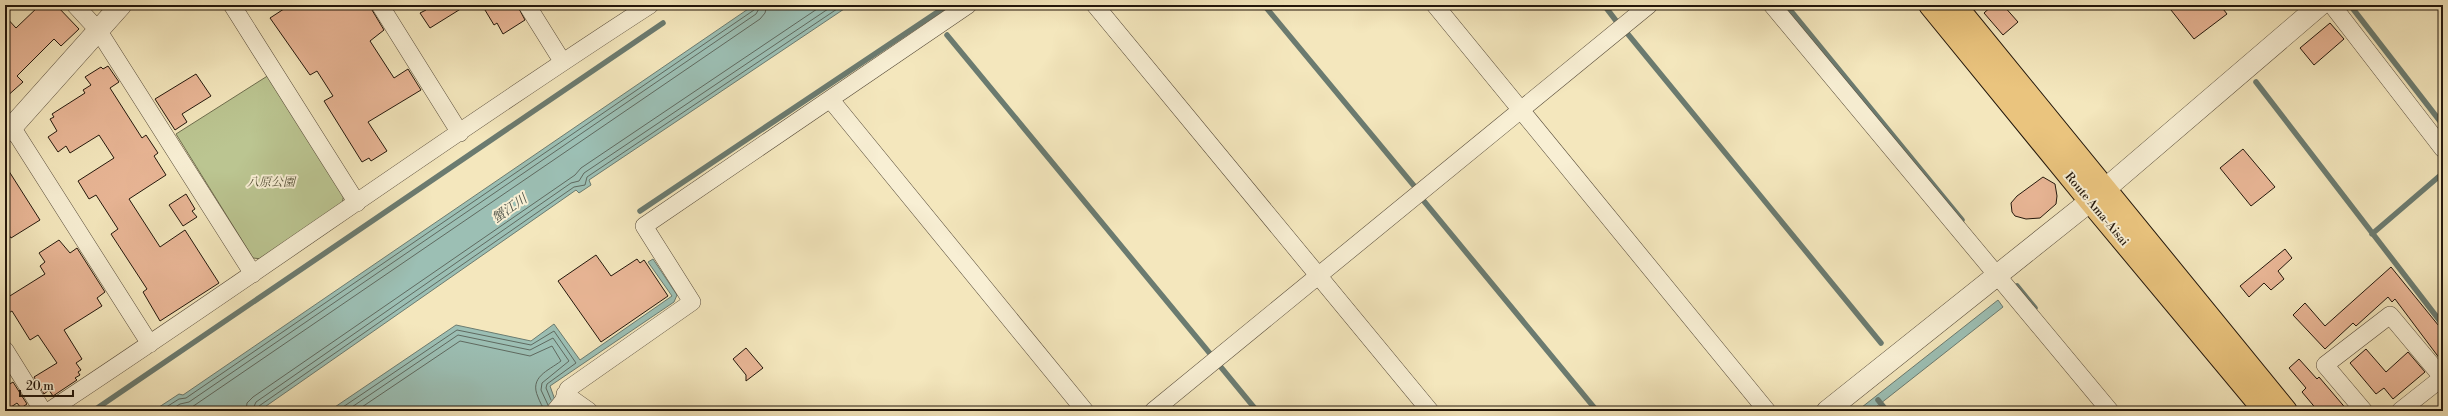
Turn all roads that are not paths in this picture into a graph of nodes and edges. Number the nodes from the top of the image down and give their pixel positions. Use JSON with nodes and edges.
{"nodes":[{"id":1,"x":75,"y":5,"type":"edge"},
{"id":2,"x":121,"y":5,"type":"edge"},
{"id":3,"x":232,"y":5,"type":"edge"},
{"id":4,"x":380,"y":5,"type":"edge"},
{"id":5,"x":527,"y":5,"type":"edge"},
{"id":6,"x":650,"y":5,"type":"edge"},
{"id":7,"x":968,"y":5,"type":"edge"},
{"id":8,"x":1095,"y":5,"type":"edge"},
{"id":9,"x":1435,"y":5,"type":"edge"},
{"id":10,"x":1649,"y":5,"type":"edge"},
{"id":11,"x":1772,"y":5,"type":"edge"},
{"id":12,"x":1930,"y":5,"type":"edge"},
{"id":13,"x":2320,"y":5,"type":"edge"},
{"id":14,"x":2332,"y":5,"type":"edge"},
{"id":15,"x":1957,"y":6,"type":"edge"},
{"id":16,"x":98,"y":30,"type":"junction"},
{"id":17,"x":562,"y":61,"type":"junction"},
{"id":18,"x":830,"y":99,"type":"junction"},
{"id":19,"x":1521,"y":110,"type":"junction"},
{"id":20,"x":7,"y":126,"type":"edge"},
{"id":21,"x":460,"y":132,"type":"junction"},
{"id":22,"x":2443,"y":149,"type":"edge"},
{"id":23,"x":2097,"y":196,"type":"junction"},
{"id":24,"x":357,"y":203,"type":"junction"},
{"id":25,"x":253,"y":274,"type":"junction"},
{"id":26,"x":1318,"y":276,"type":"junction"},
{"id":27,"x":1997,"y":276,"type":"junction"},
{"id":28,"x":150,"y":344,"type":"junction"},
{"id":29,"x":5,"y":350,"type":"edge"},
{"id":30,"x":2443,"y":377,"type":"edge"},
{"id":31,"x":561,"y":402,"type":"edge"},
{"id":32,"x":43,"y":411,"type":"edge"},
{"id":33,"x":49,"y":411,"type":"edge"},
{"id":34,"x":589,"y":411,"type":"edge"},
{"id":35,"x":1085,"y":411,"type":"edge"},
{"id":36,"x":1153,"y":411,"type":"edge"},
{"id":37,"x":1430,"y":411,"type":"edge"},
{"id":38,"x":1767,"y":411,"type":"edge"},
{"id":39,"x":1827,"y":411,"type":"edge"},
{"id":40,"x":2110,"y":411,"type":"edge"},
{"id":41,"x":2266,"y":411,"type":"edge"},
{"id":42,"x":2286,"y":411,"type":"edge"},
{"id":43,"x":2364,"y":411,"type":"edge"},
{"id":44,"x":2400,"y":411,"type":"edge"}],
"edges":[{"from":1,"to":16,"type":"street"},
{"from":2,"to":16,"type":"street"},
{"from":3,"to":24,"type":"street"},
{"from":4,"to":21,"type":"street"},
{"from":5,"to":17,"type":"street"},
{"from":6,"to":17,"type":"street"},
{"from":7,"to":18,"type":"street"},
{"from":8,"to":26,"type":"street"},
{"from":9,"to":19,"type":"street"},
{"from":10,"to":19,"type":"street"},
{"from":11,"to":27,"type":"street"},
{"from":12,"to":23,"type":"main road","name":"Route Ama-Aisai"},
{"from":13,"to":23,"type":"street"},
{"from":14,"to":22,"type":"street"},
{"from":15,"to":23,"type":"main road","name":"Route Ama-Aisai"},
{"from":16,"to":20,"type":"street"},
{"from":16,"to":25,"type":"street"},
{"from":17,"to":21,"type":"street"},
{"from":18,"to":31,"type":"street"},
{"from":18,"to":35,"type":"street"},
{"from":19,"to":26,"type":"street"},
{"from":19,"to":38,"type":"street"},
{"from":20,"to":28,"type":"street"},
{"from":21,"to":24,"type":"street"},
{"from":23,"to":27,"type":"street"},
{"from":23,"to":41,"type":"main road","name":"Route Ama-Aisai"},
{"from":23,"to":42,"type":"main road","name":"Route Ama-Aisai"},
{"from":24,"to":25,"type":"street"},
{"from":25,"to":28,"type":"street"},
{"from":26,"to":36,"type":"street"},
{"from":26,"to":37,"type":"street"},
{"from":27,"to":39,"type":"street"},
{"from":27,"to":40,"type":"street"},
{"from":28,"to":33,"type":"street"},
{"from":29,"to":32,"type":"street"},
{"from":30,"to":43,"type":"street"},
{"from":30,"to":44,"type":"street"},
{"from":31,"to":34,"type":"street"}]}
